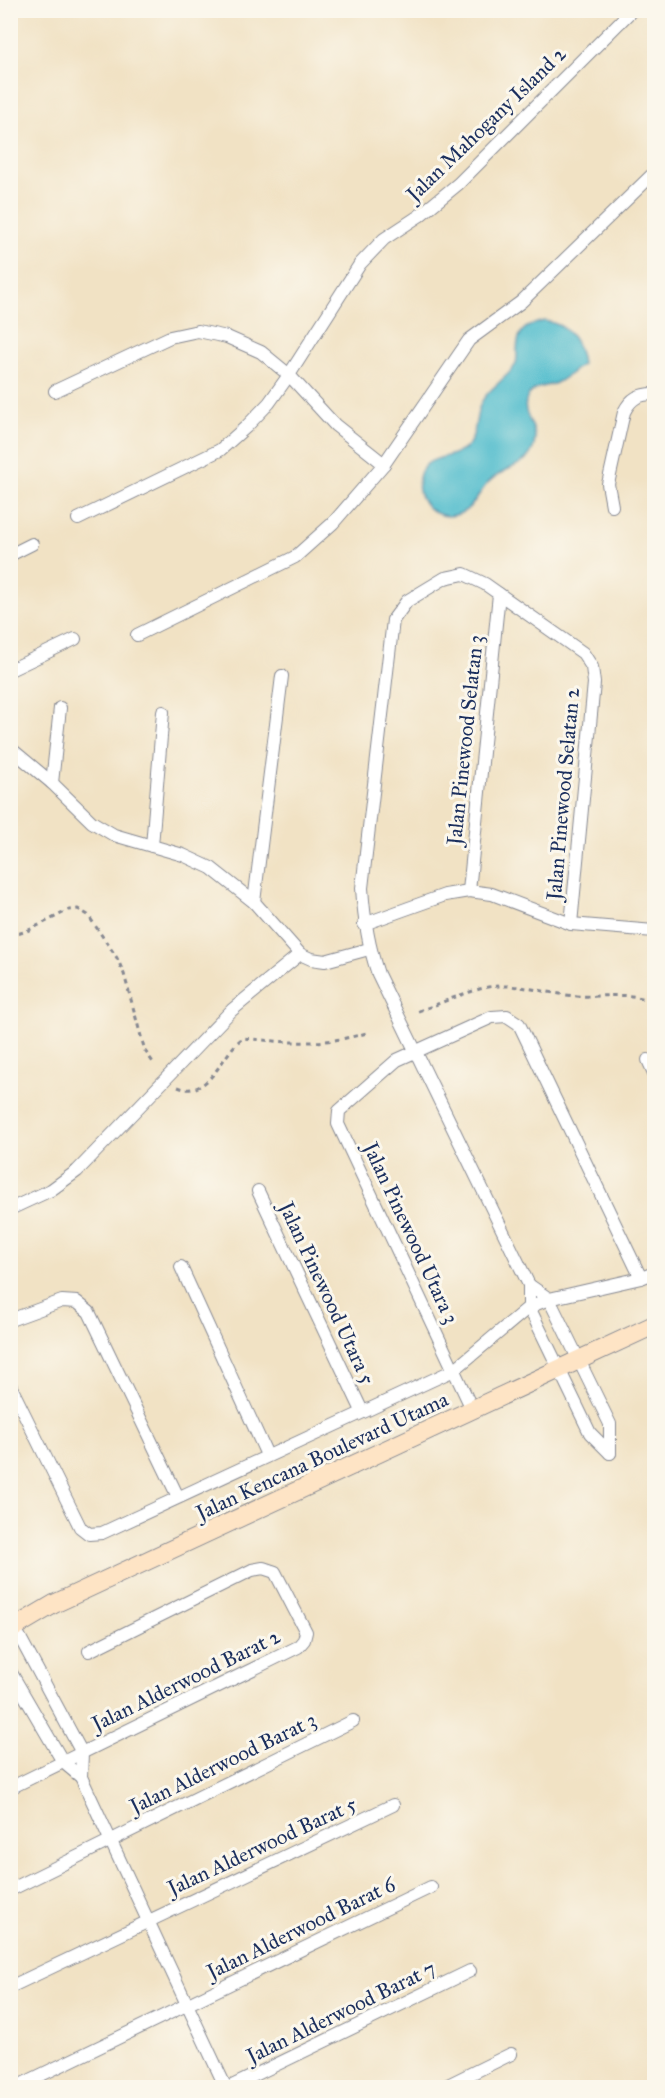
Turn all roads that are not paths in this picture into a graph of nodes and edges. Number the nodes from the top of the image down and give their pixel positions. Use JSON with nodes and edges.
{"nodes":[{"id":1,"x":632,"y":10,"type":"edge"},
{"id":2,"x":654,"y":172,"type":"edge"},
{"id":3,"x":289,"y":375,"type":"junction"},
{"id":4,"x":55,"y":391,"type":"dead end"},
{"id":5,"x":654,"y":394,"type":"edge"},
{"id":6,"x":384,"y":464,"type":"junction"},
{"id":7,"x":612,"y":506,"type":"dead end"},
{"id":8,"x":78,"y":519,"type":"dead end"},
{"id":9,"x":32,"y":544,"type":"dead end"},
{"id":10,"x":10,"y":555,"type":"edge"},
{"id":11,"x":499,"y":594,"type":"junction"},
{"id":12,"x":137,"y":635,"type":"dead end"},
{"id":13,"x":75,"y":639,"type":"dead end"},
{"id":14,"x":10,"y":670,"type":"edge"},
{"id":15,"x":282,"y":676,"type":"dead end"},
{"id":16,"x":60,"y":708,"type":"dead end"},
{"id":17,"x":163,"y":712,"type":"dead end"},
{"id":18,"x":10,"y":748,"type":"edge"},
{"id":19,"x":52,"y":783,"type":"junction"},
{"id":20,"x":152,"y":846,"type":"junction"},
{"id":21,"x":469,"y":891,"type":"junction"},
{"id":22,"x":254,"y":902,"type":"junction"},
{"id":23,"x":364,"y":924,"type":"junction"},
{"id":24,"x":571,"y":924,"type":"junction"},
{"id":25,"x":654,"y":932,"type":"edge"},
{"id":26,"x":369,"y":949,"type":"junction"},
{"id":27,"x":300,"y":954,"type":"junction"},
{"id":28,"x":416,"y":1052,"type":"junction"},
{"id":29,"x":648,"y":1060,"type":"dead end"},
{"id":30,"x":654,"y":1073,"type":"edge"},
{"id":31,"x":258,"y":1191,"type":"dead end"},
{"id":32,"x":10,"y":1209,"type":"edge"},
{"id":33,"x":181,"y":1267,"type":"dead end"},
{"id":34,"x":654,"y":1273,"type":"edge"},
{"id":35,"x":641,"y":1278,"type":"junction"},
{"id":36,"x":529,"y":1285,"type":"junction"},
{"id":37,"x":549,"y":1299,"type":"junction"},
{"id":38,"x":529,"y":1307,"type":"junction"},
{"id":39,"x":10,"y":1320,"type":"edge"},
{"id":40,"x":654,"y":1325,"type":"edge"},
{"id":41,"x":579,"y":1360,"type":"junction"},
{"id":42,"x":560,"y":1369,"type":"junction"},
{"id":43,"x":454,"y":1370,"type":"junction"},
{"id":44,"x":10,"y":1386,"type":"edge"},
{"id":45,"x":362,"y":1411,"type":"junction"},
{"id":46,"x":473,"y":1411,"type":"junction"},
{"id":47,"x":267,"y":1455,"type":"junction"},
{"id":48,"x":178,"y":1497,"type":"junction"},
{"id":49,"x":12,"y":1625,"type":"edge"},
{"id":50,"x":89,"y":1651,"type":"dead end"},
{"id":51,"x":10,"y":1671,"type":"edge"},
{"id":52,"x":353,"y":1721,"type":"dead end"},
{"id":53,"x":82,"y":1753,"type":"junction"},
{"id":54,"x":63,"y":1762,"type":"junction"},
{"id":55,"x":81,"y":1777,"type":"junction"},
{"id":56,"x":10,"y":1788,"type":"edge"},
{"id":57,"x":393,"y":1805,"type":"dead end"},
{"id":58,"x":110,"y":1841,"type":"junction"},
{"id":59,"x":431,"y":1887,"type":"dead end"},
{"id":60,"x":10,"y":1890,"type":"edge"},
{"id":61,"x":148,"y":1922,"type":"junction"},
{"id":62,"x":470,"y":1971,"type":"dead end"},
{"id":63,"x":10,"y":1987,"type":"edge"},
{"id":64,"x":187,"y":2004,"type":"junction"},
{"id":65,"x":511,"y":2055,"type":"dead end"},
{"id":66,"x":14,"y":2088,"type":"edge"},
{"id":67,"x":227,"y":2088,"type":"edge"},
{"id":68,"x":442,"y":2088,"type":"edge"}],
"edges":[{"from":1,"to":3,"type":"street","name":"Jalan Mahogany Island 2"},
{"from":2,"to":6,"type":"street"},
{"from":3,"to":4,"type":"street"},
{"from":3,"to":6,"type":"street"},
{"from":3,"to":8,"type":"street","name":"Jalan Mahogany Island 2"},
{"from":5,"to":7,"type":"street"},
{"from":6,"to":12,"type":"street"},
{"from":9,"to":10,"type":"street"},
{"from":11,"to":21,"type":"street","name":"Jalan Pinewood Selatan 3"},
{"from":11,"to":23,"type":"street"},
{"from":11,"to":24,"type":"street","name":"Jalan Pinewood Selatan 2"},
{"from":13,"to":14,"type":"street"},
{"from":15,"to":22,"type":"street"},
{"from":16,"to":19,"type":"street"},
{"from":17,"to":20,"type":"street"},
{"from":18,"to":19,"type":"street"},
{"from":19,"to":20,"type":"street"},
{"from":20,"to":22,"type":"street"},
{"from":21,"to":23,"type":"street"},
{"from":21,"to":24,"type":"street"},
{"from":22,"to":27,"type":"street"},
{"from":23,"to":26,"type":"street"},
{"from":24,"to":25,"type":"street"},
{"from":26,"to":27,"type":"street"},
{"from":26,"to":28,"type":"street"},
{"from":27,"to":32,"type":"street"},
{"from":28,"to":35,"type":"street"},
{"from":28,"to":36,"type":"street"},
{"from":28,"to":43,"type":"street","name":"Jalan Pinewood Utara 3"},
{"from":29,"to":30,"type":"street"},
{"from":31,"to":45,"type":"street","name":"Jalan Pinewood Utara 5"},
{"from":33,"to":47,"type":"street"},
{"from":34,"to":35,"type":"street"},
{"from":35,"to":37,"type":"street"},
{"from":36,"to":37,"type":"street"},
{"from":36,"to":38,"type":"street"},
{"from":37,"to":38,"type":"street"},
{"from":37,"to":41,"type":"street"},
{"from":38,"to":42,"type":"street"},
{"from":38,"to":43,"type":"street"},
{"from":39,"to":48,"type":"street"},
{"from":40,"to":41,"type":"street","name":"Jalan Kencana Boulevard Utama"},
{"from":41,"to":42,"type":"street","name":"Jalan Kencana Boulevard Utama"},
{"from":41,"to":42,"type":"street"},
{"from":42,"to":46,"type":"street","name":"Jalan Kencana Boulevard Utama"},
{"from":43,"to":45,"type":"street"},
{"from":43,"to":46,"type":"street","name":"Jalan Pinewood Utara 3"},
{"from":44,"to":48,"type":"street"},
{"from":45,"to":47,"type":"street"},
{"from":46,"to":49,"type":"street","name":"Jalan Kencana Boulevard Utama"},
{"from":47,"to":48,"type":"street"},
{"from":49,"to":53,"type":"street"},
{"from":50,"to":53,"type":"street","name":"Jalan Alderwood Barat 2"},
{"from":51,"to":54,"type":"street"},
{"from":52,"to":58,"type":"street","name":"Jalan Alderwood Barat 3"},
{"from":53,"to":54,"type":"street","name":"Jalan Alderwood Barat 2"},
{"from":53,"to":55,"type":"street"},
{"from":54,"to":55,"type":"street"},
{"from":54,"to":56,"type":"street","name":"Jalan Alderwood Barat 2"},
{"from":55,"to":58,"type":"street"},
{"from":57,"to":61,"type":"street","name":"Jalan Alderwood Barat 5"},
{"from":58,"to":60,"type":"street","name":"Jalan Alderwood Barat 3"},
{"from":58,"to":61,"type":"street"},
{"from":59,"to":64,"type":"street","name":"Jalan Alderwood Barat 6"},
{"from":61,"to":63,"type":"street","name":"Jalan Alderwood Barat 5"},
{"from":61,"to":64,"type":"street"},
{"from":62,"to":67,"type":"street","name":"Jalan Alderwood Barat 7"},
{"from":64,"to":66,"type":"street","name":"Jalan Alderwood Barat 6"},
{"from":64,"to":67,"type":"street"},
{"from":65,"to":68,"type":"street"}]}
